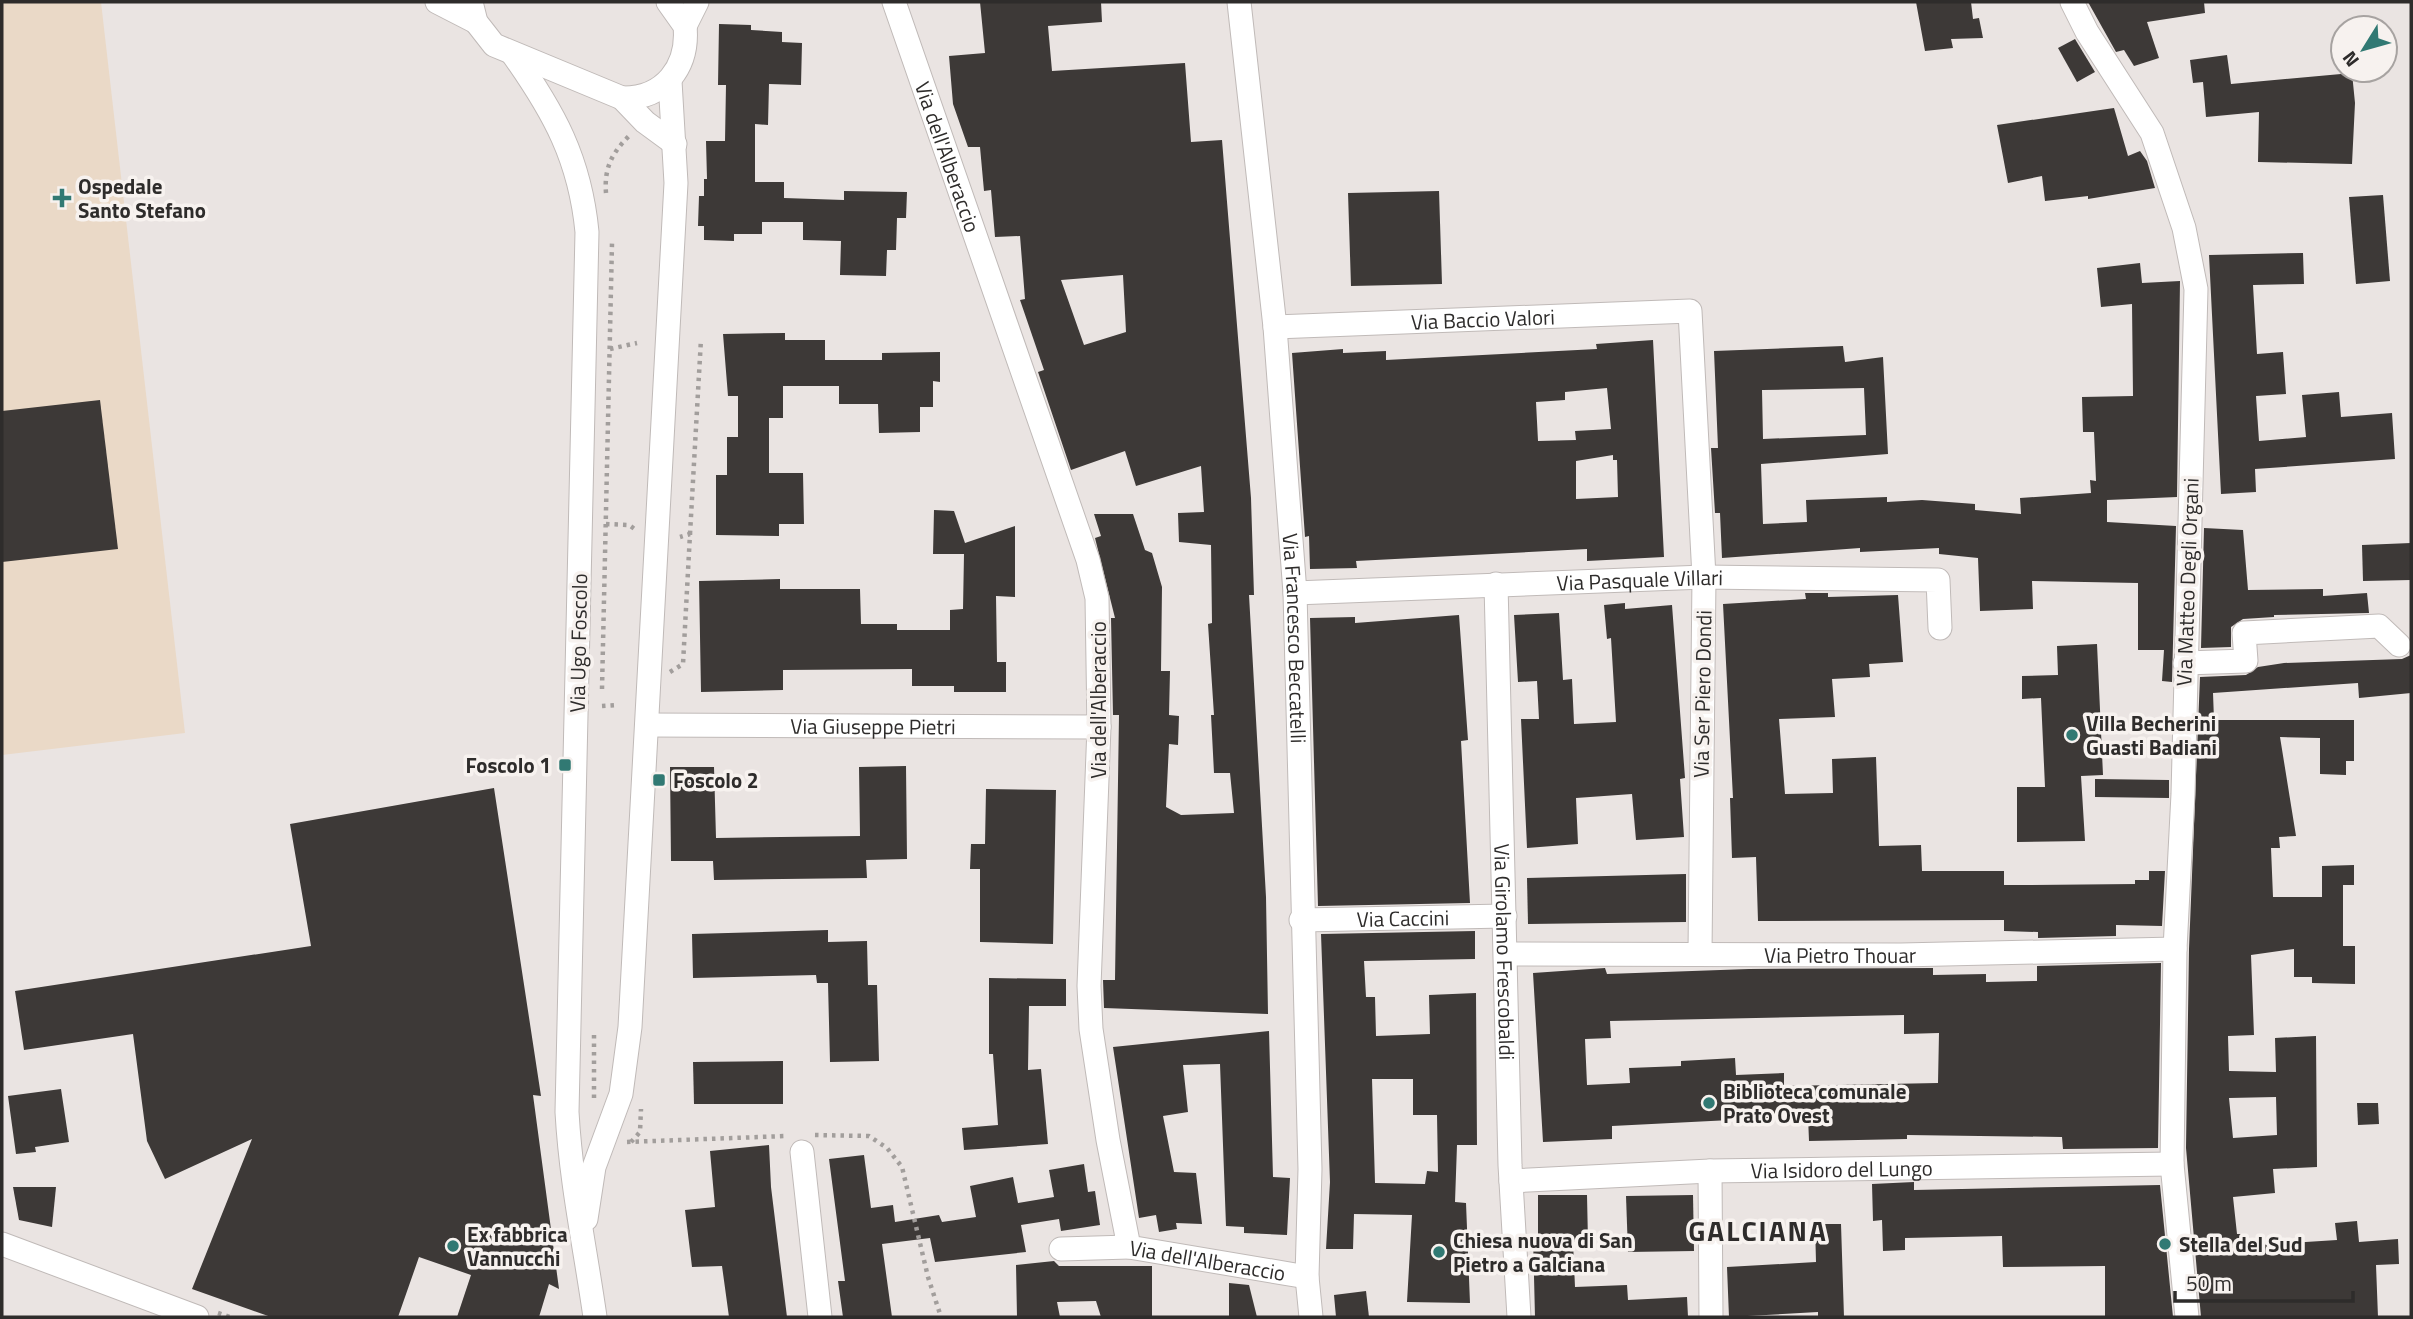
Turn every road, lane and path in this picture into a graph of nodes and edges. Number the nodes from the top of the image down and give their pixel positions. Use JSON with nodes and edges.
{"nodes":[{"id":1,"x":437,"y":2,"type":"edge"},
{"id":2,"x":668,"y":2,"type":"edge"},
{"id":3,"x":697,"y":2,"type":"edge"},
{"id":4,"x":894,"y":2,"type":"edge"},
{"id":5,"x":1239,"y":2,"type":"edge"},
{"id":6,"x":2072,"y":2,"type":"edge"},
{"id":7,"x":473,"y":12,"type":"edge"},
{"id":8,"x":685,"y":26,"type":"junction"},
{"id":9,"x":512,"y":53,"type":"junction"},
{"id":10,"x":670,"y":81,"type":"junction"},
{"id":11,"x":622,"y":97,"type":"junction"},
{"id":12,"x":645,"y":122,"type":"junction"},
{"id":13,"x":675,"y":144,"type":"junction"},
{"id":14,"x":607,"y":198,"type":"dead end"},
{"id":15,"x":612,"y":238,"type":"dead end"},
{"id":16,"x":1690,"y":311,"type":"joint"},
{"id":17,"x":1275,"y":327,"type":"junction"},
{"id":18,"x":701,"y":339,"type":"dead end"},
{"id":19,"x":637,"y":343,"type":"dead end"},
{"id":20,"x":610,"y":349,"type":"junction"},
{"id":21,"x":606,"y":524,"type":"junction"},
{"id":22,"x":626,"y":525,"type":"dead end"},
{"id":23,"x":690,"y":534,"type":"dead end"},
{"id":24,"x":1704,"y":577,"type":"junction"},
{"id":25,"x":1496,"y":584,"type":"junction"},
{"id":26,"x":1294,"y":593,"type":"junction"},
{"id":27,"x":1940,"y":628,"type":"dead end"},
{"id":28,"x":2399,"y":645,"type":"dead end"},
{"id":29,"x":2185,"y":663,"type":"junction"},
{"id":30,"x":602,"y":705,"type":"junction"},
{"id":31,"x":616,"y":705,"type":"dead end"},
{"id":32,"x":601,"y":719,"type":"dead end"},
{"id":33,"x":647,"y":725,"type":"junction"},
{"id":34,"x":1099,"y":727,"type":"junction"},
{"id":35,"x":1505,"y":916,"type":"junction"},
{"id":36,"x":1301,"y":920,"type":"junction"},
{"id":37,"x":2175,"y":949,"type":"junction"},
{"id":38,"x":1700,"y":952,"type":"junction"},
{"id":39,"x":1506,"y":954,"type":"junction"},
{"id":40,"x":594,"y":1028,"type":"dead end"},
{"id":41,"x":606,"y":1132,"type":"junction"},
{"id":42,"x":802,"y":1152,"type":"dead end"},
{"id":43,"x":2172,"y":1164,"type":"junction"},
{"id":44,"x":1710,"y":1171,"type":"junction"},
{"id":45,"x":1511,"y":1181,"type":"junction"},
{"id":46,"x":2,"y":1244,"type":"edge"},
{"id":47,"x":1129,"y":1247,"type":"junction"},
{"id":48,"x":1061,"y":1249,"type":"dead end"},
{"id":49,"x":585,"y":1250,"type":"junction"},
{"id":50,"x":1307,"y":1277,"type":"junction"},
{"id":51,"x":197,"y":1317,"type":"edge"},
{"id":52,"x":595,"y":1317,"type":"edge"},
{"id":53,"x":820,"y":1317,"type":"edge"},
{"id":54,"x":1311,"y":1317,"type":"edge"},
{"id":55,"x":1520,"y":1317,"type":"edge"},
{"id":56,"x":1711,"y":1317,"type":"edge"},
{"id":57,"x":2187,"y":1317,"type":"edge"}],
"edges":[{"from":1,"to":7,"type":"street","name":"Via Ugo Foscolo"},
{"from":2,"to":8,"type":"street"},
{"from":3,"to":8,"type":"street","name":"Via Ugo Foscolo"},
{"from":4,"to":34,"type":"street","name":"Via dell'Alberaccio"},
{"from":5,"to":17,"type":"street","name":"Via Francesco Beccatelli"},
{"from":6,"to":29,"type":"street","name":"Via Matteo Degli Organi"},
{"from":7,"to":9,"type":"street","name":"Via Ugo Foscolo"},
{"from":8,"to":10,"type":"street","name":"Via Ugo Foscolo"},
{"from":9,"to":11,"type":"street","name":"Via Ugo Foscolo"},
{"from":9,"to":49,"type":"street","name":"Via Ugo Foscolo"},
{"from":10,"to":11,"type":"street"},
{"from":10,"to":13,"type":"street","name":"Via Ugo Foscolo"},
{"from":11,"to":12,"type":"street","name":"Via Ugo Foscolo"},
{"from":12,"to":13,"type":"street","name":"Via Ugo Foscolo"},
{"from":12,"to":14,"type":"path"},
{"from":13,"to":33,"type":"street","name":"Via Ugo Foscolo"},
{"from":15,"to":20,"type":"path"},
{"from":16,"to":17,"type":"street","name":"Via Baccio Valori"},
{"from":16,"to":24,"type":"street","name":"Via Ser Piero Dondi"},
{"from":17,"to":26,"type":"street","name":"Via Francesco Beccatelli"},
{"from":18,"to":23,"type":"path"},
{"from":19,"to":20,"type":"path"},
{"from":20,"to":21,"type":"path"},
{"from":21,"to":22,"type":"path"},
{"from":21,"to":30,"type":"path"},
{"from":24,"to":25,"type":"street","name":"Via Pasquale Villari"},
{"from":24,"to":27,"type":"street","name":"Via Pasquale Villari"},
{"from":24,"to":38,"type":"street","name":"Via Ser Piero Dondi"},
{"from":25,"to":26,"type":"street","name":"Via Pasquale Villari"},
{"from":25,"to":35,"type":"street","name":"Via Girolamo Frescobaldi"},
{"from":26,"to":36,"type":"street","name":"Via Francesco Beccatelli"},
{"from":28,"to":29,"type":"street"},
{"from":29,"to":37,"type":"street","name":"Via Matteo Degli Organi"},
{"from":30,"to":31,"type":"path"},
{"from":30,"to":32,"type":"path"},
{"from":33,"to":34,"type":"street","name":"Via Giuseppe Pietri"},
{"from":33,"to":41,"type":"street","name":"Via Ugo Foscolo"},
{"from":34,"to":47,"type":"street","name":"Via dell'Alberaccio"},
{"from":35,"to":36,"type":"street","name":"Via Caccini"},
{"from":35,"to":39,"type":"street","name":"Via Girolamo Frescobaldi"},
{"from":36,"to":50,"type":"street","name":"Via Francesco Beccatelli"},
{"from":37,"to":38,"type":"street","name":"Via Pietro Thouar"},
{"from":37,"to":43,"type":"street","name":"Via Matteo Degli Organi"},
{"from":38,"to":39,"type":"street","name":"Via Pietro Thouar"},
{"from":39,"to":45,"type":"street","name":"Via Girolamo Frescobaldi"},
{"from":40,"to":41,"type":"path"},
{"from":41,"to":49,"type":"street","name":"Via Ugo Foscolo"},
{"from":42,"to":53,"type":"street"},
{"from":43,"to":44,"type":"street","name":"Via Isidoro del Lungo"},
{"from":43,"to":57,"type":"street","name":"Via Matteo Degli Organi"},
{"from":44,"to":45,"type":"street","name":"Via Isidoro del Lungo"},
{"from":44,"to":56,"type":"street"},
{"from":45,"to":55,"type":"street","name":"Via Girolamo Frescobaldi"},
{"from":46,"to":51,"type":"street"},
{"from":47,"to":48,"type":"street"},
{"from":47,"to":50,"type":"street","name":"Via dell'Alberaccio"},
{"from":49,"to":52,"type":"street","name":"Via Ugo Foscolo"},
{"from":50,"to":54,"type":"street","name":"Via Francesco Beccatelli"}]}
